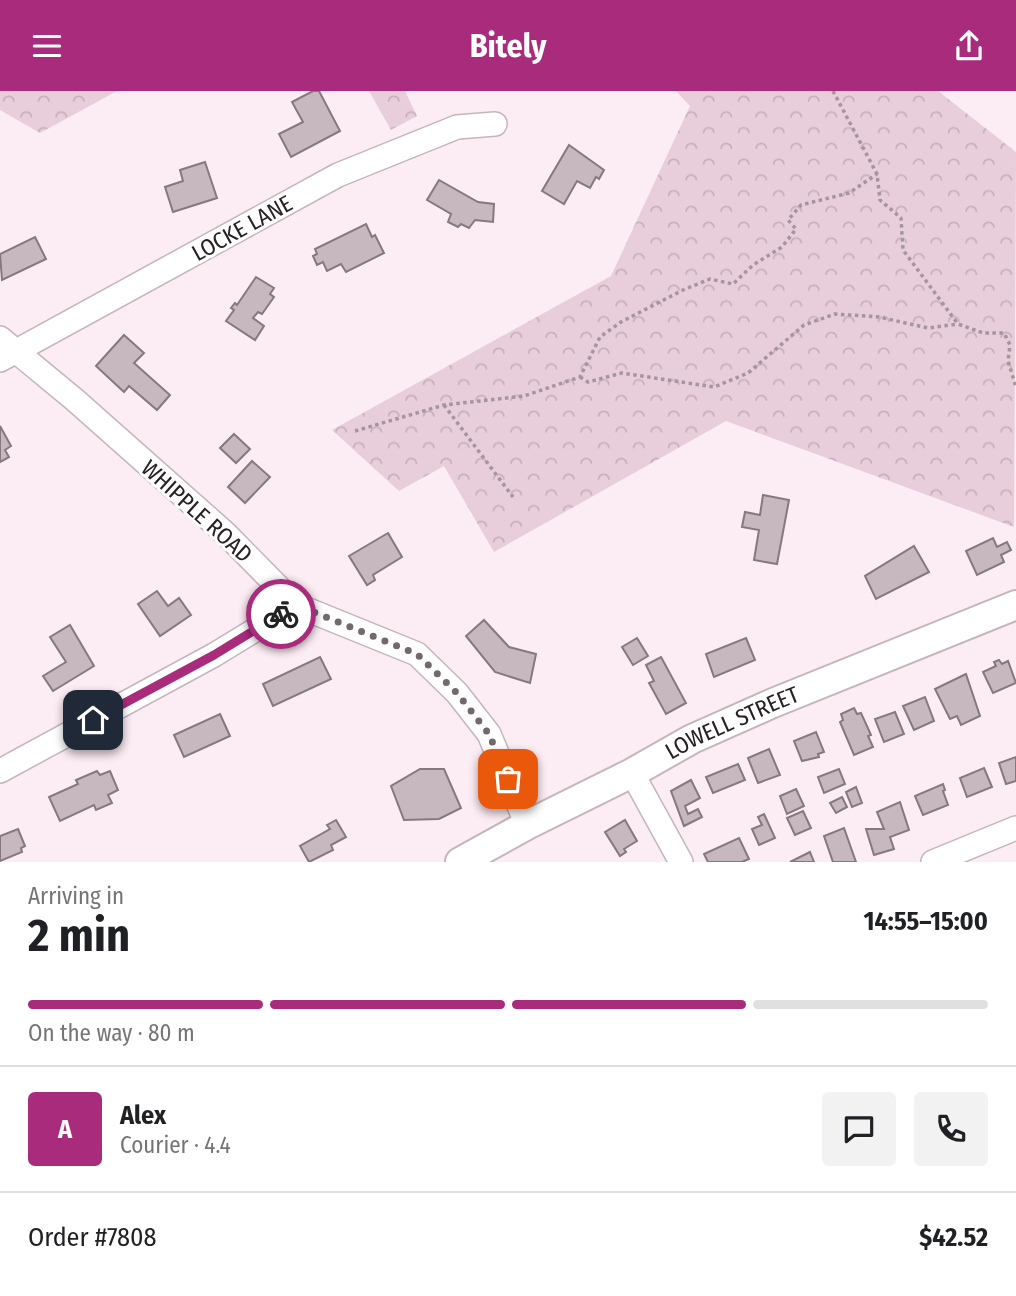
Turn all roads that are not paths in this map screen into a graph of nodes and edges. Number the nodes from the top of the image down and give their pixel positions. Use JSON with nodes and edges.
{"nodes":[{"id":1,"x":495,"y":124,"type":"dead end"},
{"id":2,"x":5,"y":350,"type":"edge"},
{"id":3,"x":296,"y":605,"type":"junction"},
{"id":4,"x":1016,"y":605,"type":"edge"},
{"id":5,"x":0,"y":772,"type":"edge"},
{"id":6,"x":632,"y":773,"type":"junction"},
{"id":7,"x":527,"y":825,"type":"junction"},
{"id":8,"x":1016,"y":828,"type":"edge"},
{"id":9,"x":460,"y":862,"type":"edge"},
{"id":10,"x":681,"y":862,"type":"edge"},
{"id":11,"x":933,"y":862,"type":"edge"}],
"edges":[{"from":1,"to":2,"type":"street","name":"LOCKE LANE"},
{"from":2,"to":3,"type":"street","name":"WHIPPLE ROAD"},
{"from":3,"to":5,"type":"street"},
{"from":3,"to":7,"type":"street","name":"WHIPPLE ROAD"},
{"from":4,"to":6,"type":"main road","name":"LOWELL STREET"},
{"from":6,"to":7,"type":"main road","name":"LOWELL STREET"},
{"from":6,"to":10,"type":"street"},
{"from":7,"to":9,"type":"main road","name":"LOWELL STREET"},
{"from":8,"to":11,"type":"street"}]}
